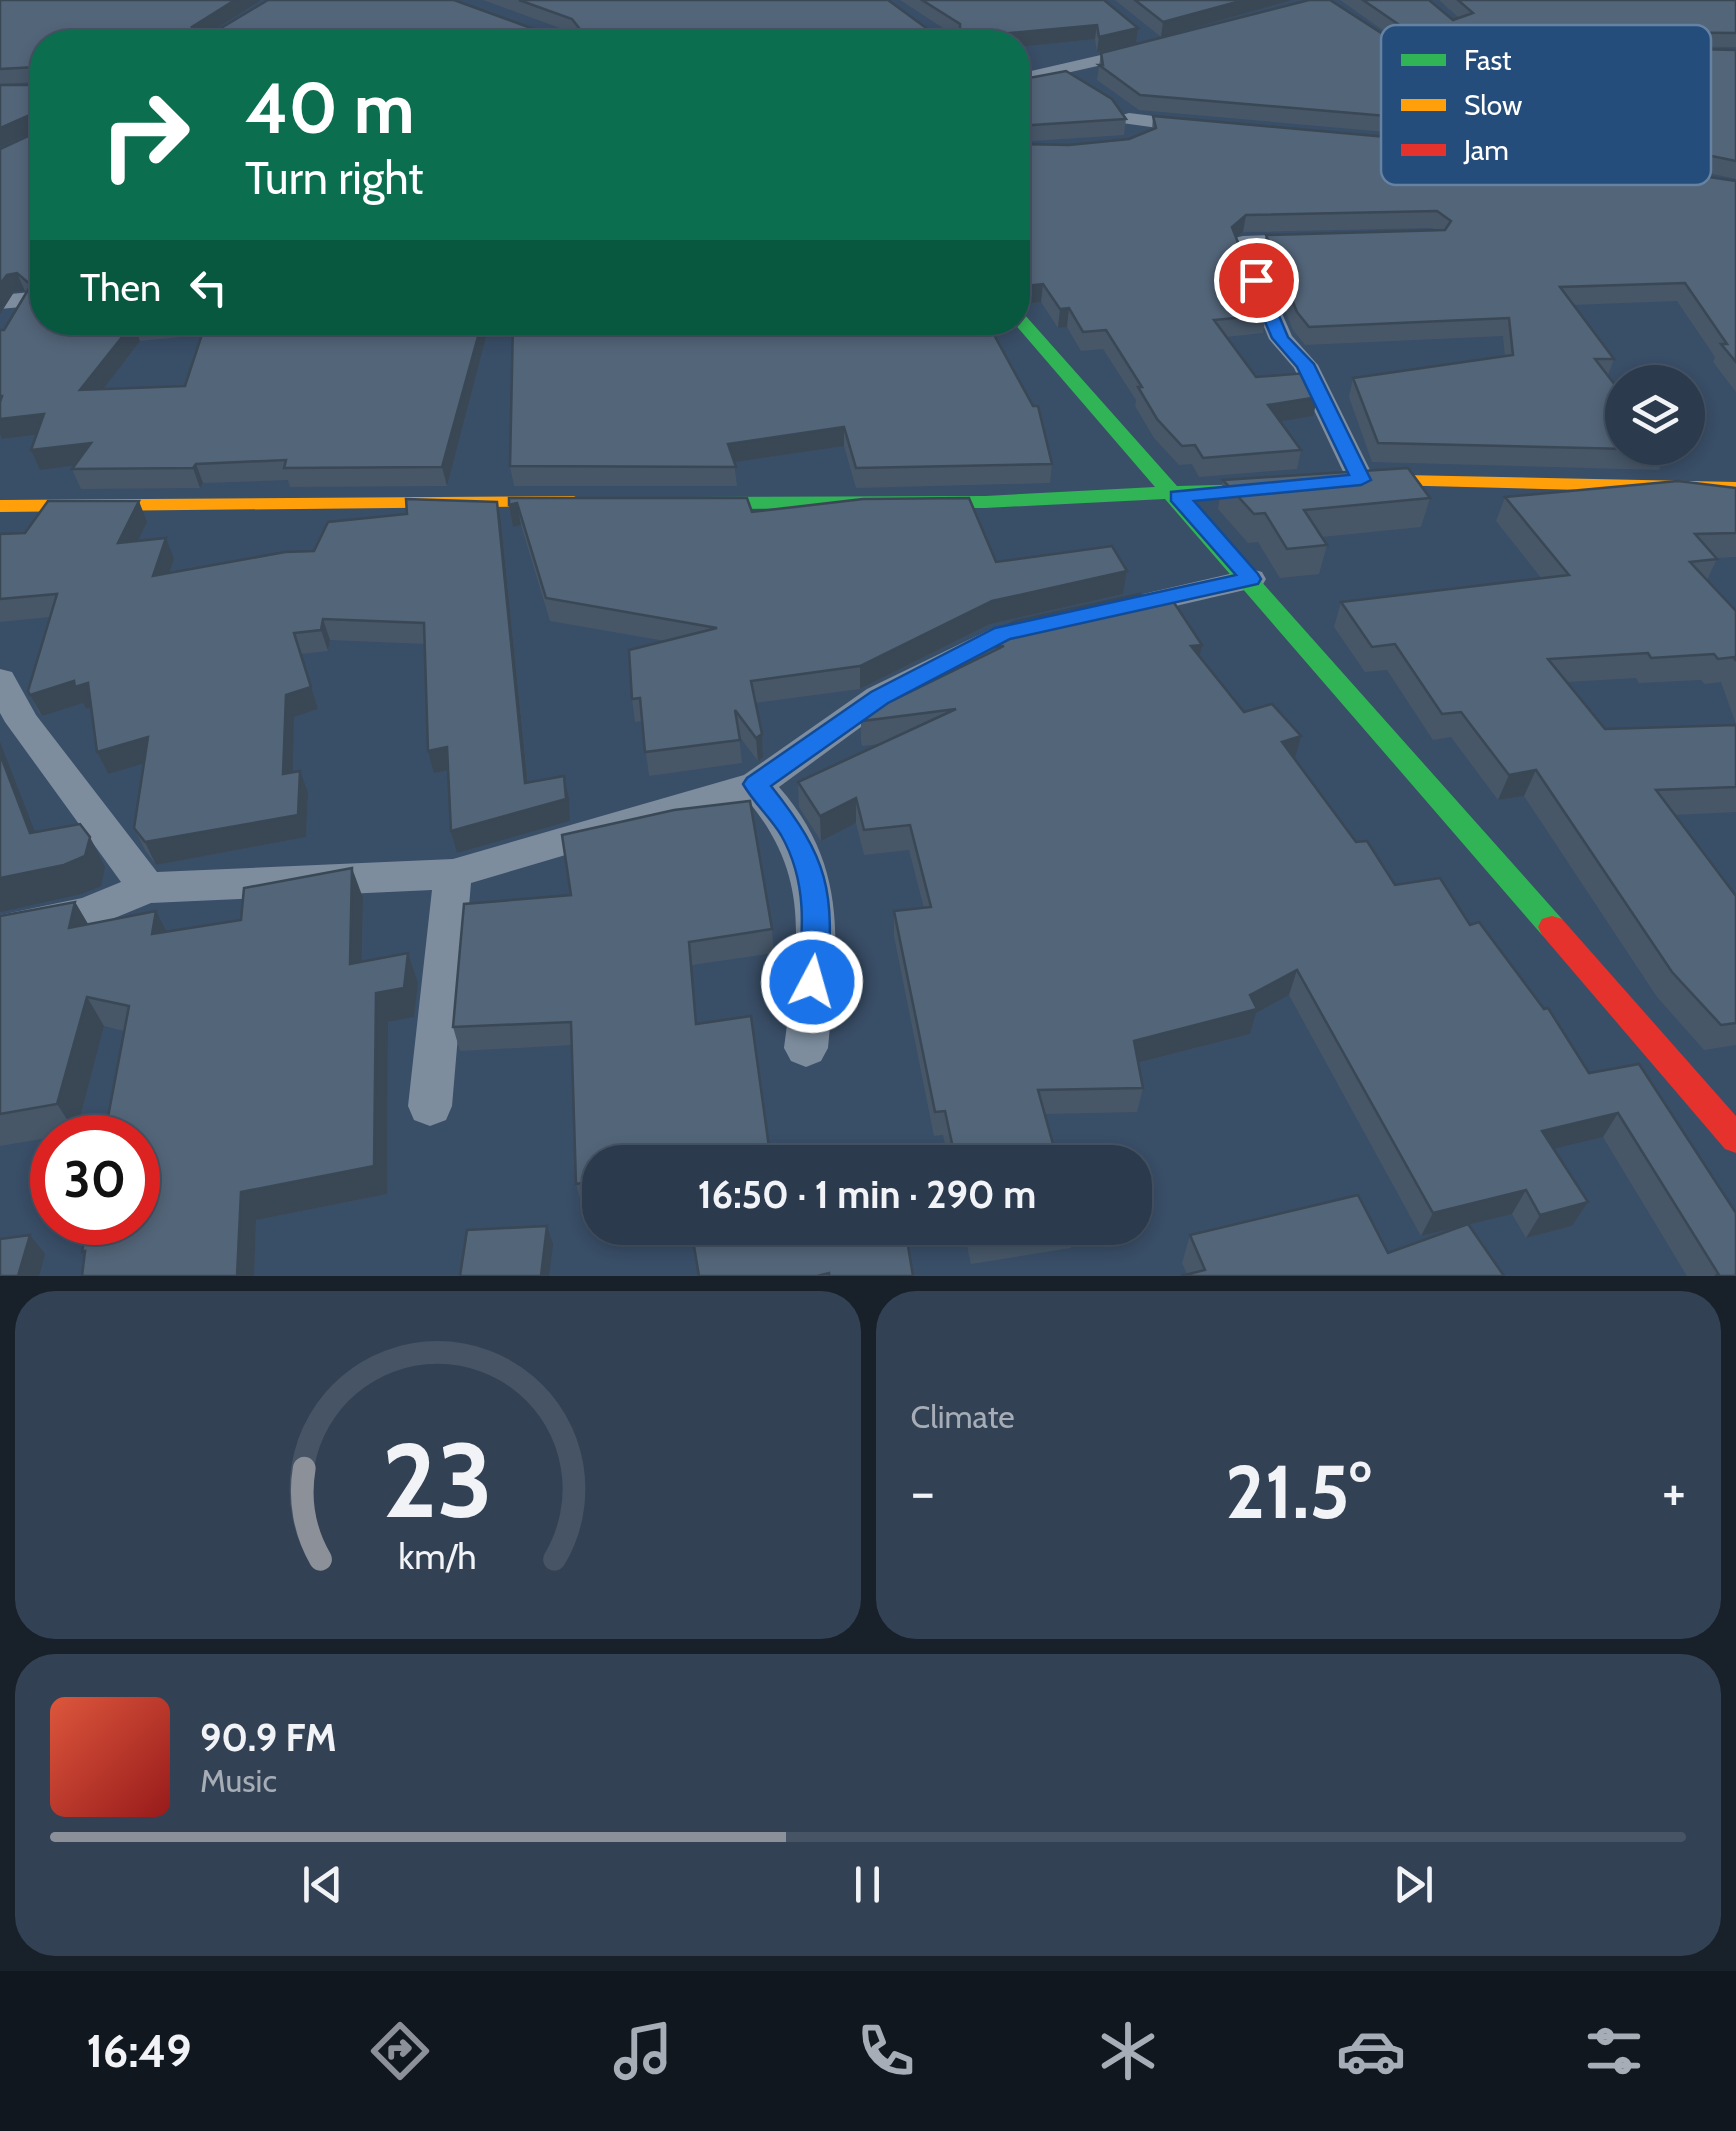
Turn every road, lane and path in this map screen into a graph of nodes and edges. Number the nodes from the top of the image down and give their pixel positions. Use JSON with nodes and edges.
{"nodes":[{"id":1,"x":1145,"y":37,"type":"edge"},
{"id":2,"x":1030,"y":74,"type":"edge"},
{"id":3,"x":1112,"y":101,"type":"edge"},
{"id":4,"x":1129,"y":119,"type":"junction"},
{"id":5,"x":1216,"y":130,"type":"edge"},
{"id":6,"x":1142,"y":141,"type":"edge"},
{"id":7,"x":1333,"y":240,"type":"edge"},
{"id":8,"x":22,"y":300,"type":"edge"},
{"id":9,"x":8,"y":328,"type":"edge"},
{"id":10,"x":1030,"y":331,"type":"edge"},
{"id":11,"x":1361,"y":480,"type":"junction"},
{"id":12,"x":1736,"y":488,"type":"edge"},
{"id":13,"x":1178,"y":496,"type":"junction"},
{"id":14,"x":604,"y":502,"type":"edge"},
{"id":15,"x":662,"y":502,"type":"edge"},
{"id":16,"x":0,"y":506,"type":"edge"},
{"id":17,"x":1250,"y":579,"type":"junction"},
{"id":18,"x":1097,"y":614,"type":"edge"},
{"id":19,"x":1022,"y":630,"type":"edge"},
{"id":20,"x":0,"y":680,"type":"edge"},
{"id":21,"x":756,"y":784,"type":"junction"},
{"id":22,"x":453,"y":874,"type":"junction"},
{"id":23,"x":146,"y":888,"type":"junction"},
{"id":24,"x":0,"y":932,"type":"edge"},
{"id":25,"x":806,"y":1048,"type":"dead end"},
{"id":26,"x":430,"y":1106,"type":"dead end"},
{"id":27,"x":1736,"y":1139,"type":"edge"}],
"edges":[{"from":1,"to":2,"type":"street"},
{"from":3,"to":4,"type":"street"},
{"from":4,"to":5,"type":"street"},
{"from":4,"to":6,"type":"street"},
{"from":7,"to":11,"type":"street"},
{"from":8,"to":9,"type":"street"},
{"from":10,"to":13,"type":"street"},
{"from":11,"to":12,"type":"street"},
{"from":11,"to":13,"type":"street"},
{"from":13,"to":15,"type":"street"},
{"from":13,"to":17,"type":"street"},
{"from":14,"to":16,"type":"street"},
{"from":17,"to":18,"type":"street"},
{"from":17,"to":27,"type":"street"},
{"from":19,"to":21,"type":"street"},
{"from":20,"to":23,"type":"street"},
{"from":21,"to":22,"type":"street"},
{"from":21,"to":25,"type":"street"},
{"from":22,"to":23,"type":"street"},
{"from":22,"to":26,"type":"street"},
{"from":23,"to":24,"type":"street"}]}
